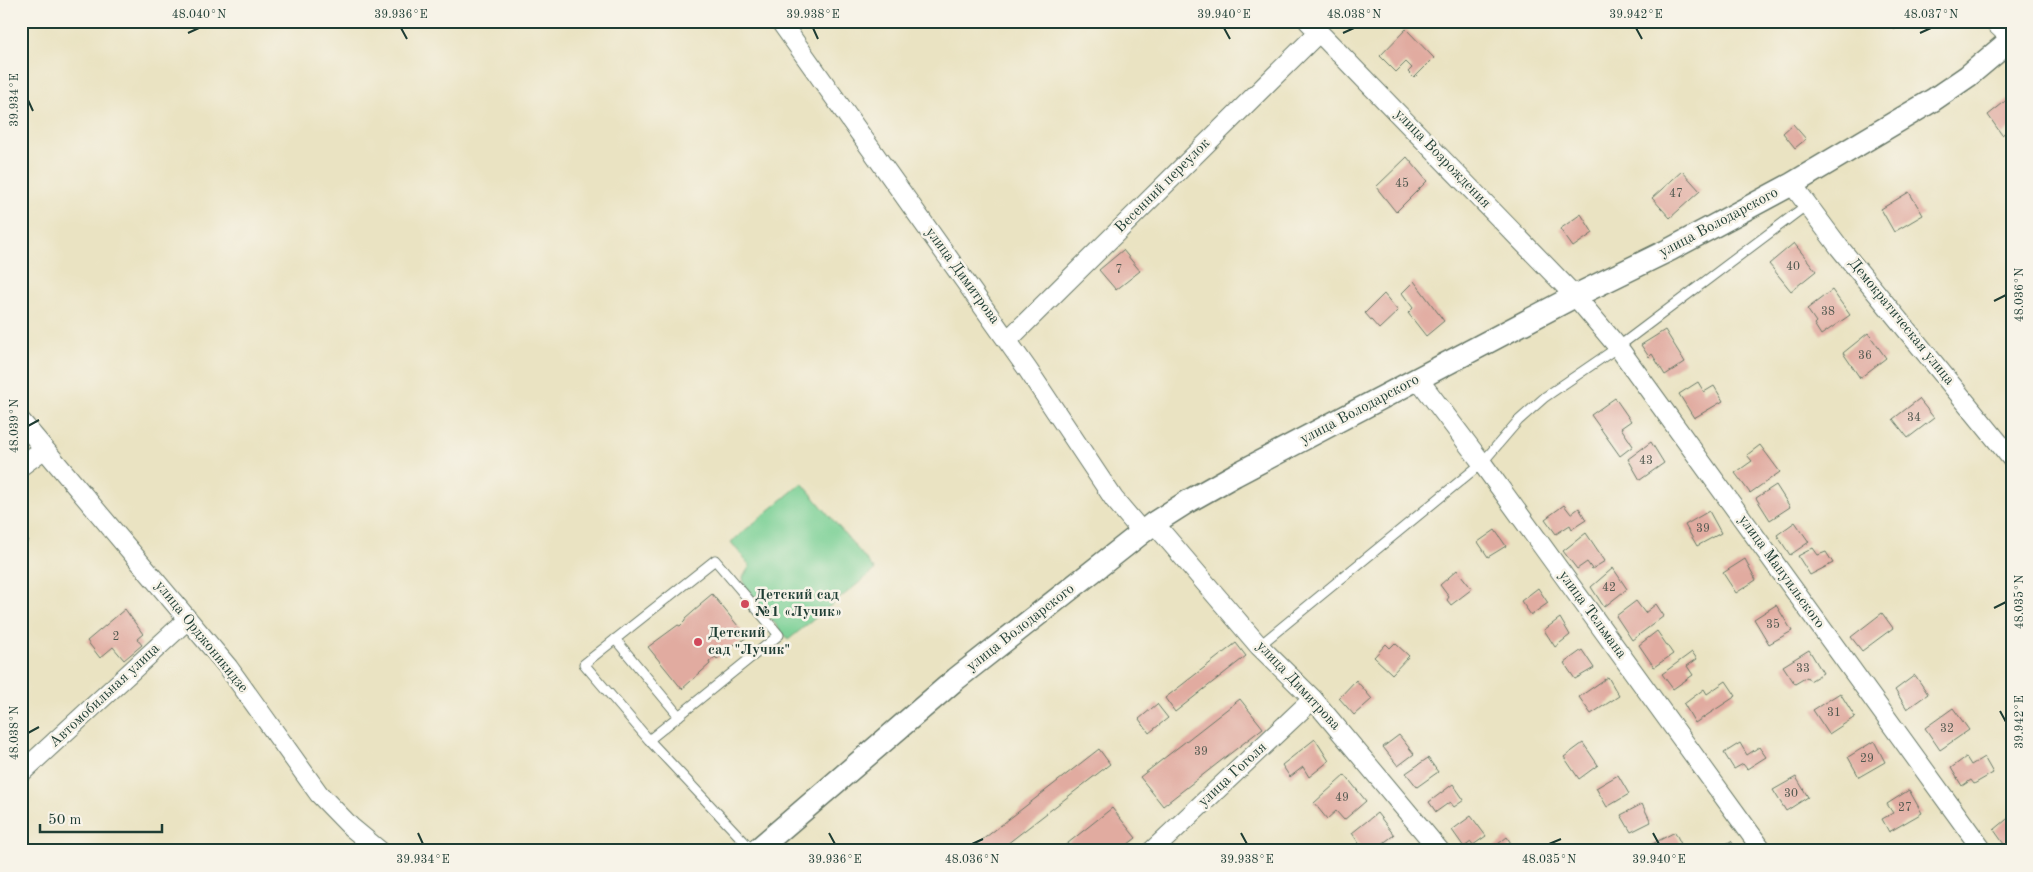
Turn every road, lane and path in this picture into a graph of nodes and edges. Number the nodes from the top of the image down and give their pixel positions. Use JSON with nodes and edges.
{"nodes":[{"id":1,"x":780,"y":21,"type":"edge"},
{"id":2,"x":1993,"y":21,"type":"edge"},
{"id":3,"x":1314,"y":27,"type":"edge"},
{"id":4,"x":2012,"y":39,"type":"edge"},
{"id":5,"x":1792,"y":184,"type":"junction"},
{"id":6,"x":1808,"y":204,"type":"junction"},
{"id":7,"x":1575,"y":296,"type":"junction"},
{"id":8,"x":1008,"y":340,"type":"junction"},
{"id":9,"x":1618,"y":347,"type":"junction"},
{"id":10,"x":1418,"y":380,"type":"junction"},
{"id":11,"x":21,"y":421,"type":"edge"},
{"id":12,"x":44,"y":449,"type":"junction"},
{"id":13,"x":2012,"y":459,"type":"edge"},
{"id":14,"x":1482,"y":463,"type":"junction"},
{"id":15,"x":21,"y":466,"type":"edge"},
{"id":16,"x":1148,"y":527,"type":"junction"},
{"id":17,"x":188,"y":619,"type":"junction"},
{"id":18,"x":615,"y":639,"type":"junction"},
{"id":19,"x":1259,"y":646,"type":"junction"},
{"id":20,"x":1313,"y":699,"type":"junction"},
{"id":21,"x":679,"y":716,"type":"junction"},
{"id":22,"x":649,"y":740,"type":"junction"},
{"id":23,"x":21,"y":774,"type":"edge"},
{"id":24,"x":380,"y":851,"type":"edge"},
{"id":25,"x":754,"y":851,"type":"edge"},
{"id":26,"x":1152,"y":851,"type":"edge"},
{"id":27,"x":1440,"y":851,"type":"edge"},
{"id":28,"x":1763,"y":851,"type":"edge"},
{"id":29,"x":1983,"y":851,"type":"edge"}],
"edges":[{"from":1,"to":8,"type":"street","name":"улица Димитрова"},
{"from":2,"to":4,"type":"street"},
{"from":3,"to":7,"type":"street","name":"улица Возрождения"},
{"from":3,"to":8,"type":"street","name":"Весенний переулок"},
{"from":4,"to":5,"type":"street","name":"улица Володарского"},
{"from":5,"to":6,"type":"street","name":"Демократическая улица"},
{"from":5,"to":7,"type":"street","name":"улица Володарского"},
{"from":6,"to":9,"type":"lane"},
{"from":6,"to":13,"type":"street","name":"Демократическая улица"},
{"from":7,"to":9,"type":"street","name":"улица Мануильского"},
{"from":7,"to":10,"type":"street","name":"улица Володарского"},
{"from":8,"to":16,"type":"street","name":"улица Димитрова"},
{"from":9,"to":14,"type":"lane"},
{"from":9,"to":29,"type":"street","name":"улица Мануильского"},
{"from":10,"to":14,"type":"street","name":"улица Тельмана"},
{"from":10,"to":16,"type":"street","name":"улица Володарского"},
{"from":11,"to":12,"type":"street","name":"улица Орджоникидзе"},
{"from":12,"to":15,"type":"street"},
{"from":12,"to":17,"type":"street","name":"улица Орджоникидзе"},
{"from":14,"to":19,"type":"lane"},
{"from":14,"to":28,"type":"street","name":"улица Тельмана"},
{"from":16,"to":19,"type":"street","name":"улица Димитрова"},
{"from":16,"to":25,"type":"street","name":"улица Володарского"},
{"from":17,"to":23,"type":"street","name":"Автомобильная улица"},
{"from":17,"to":24,"type":"street","name":"улица Орджоникидзе"},
{"from":18,"to":21,"type":"lane"},
{"from":18,"to":21,"type":"lane"},
{"from":18,"to":22,"type":"lane"},
{"from":19,"to":20,"type":"street","name":"улица Димитрова"},
{"from":20,"to":26,"type":"street","name":"улица Гоголя"},
{"from":20,"to":27,"type":"street","name":"улица Димитрова"},
{"from":21,"to":22,"type":"lane"},
{"from":22,"to":25,"type":"lane"}]}
